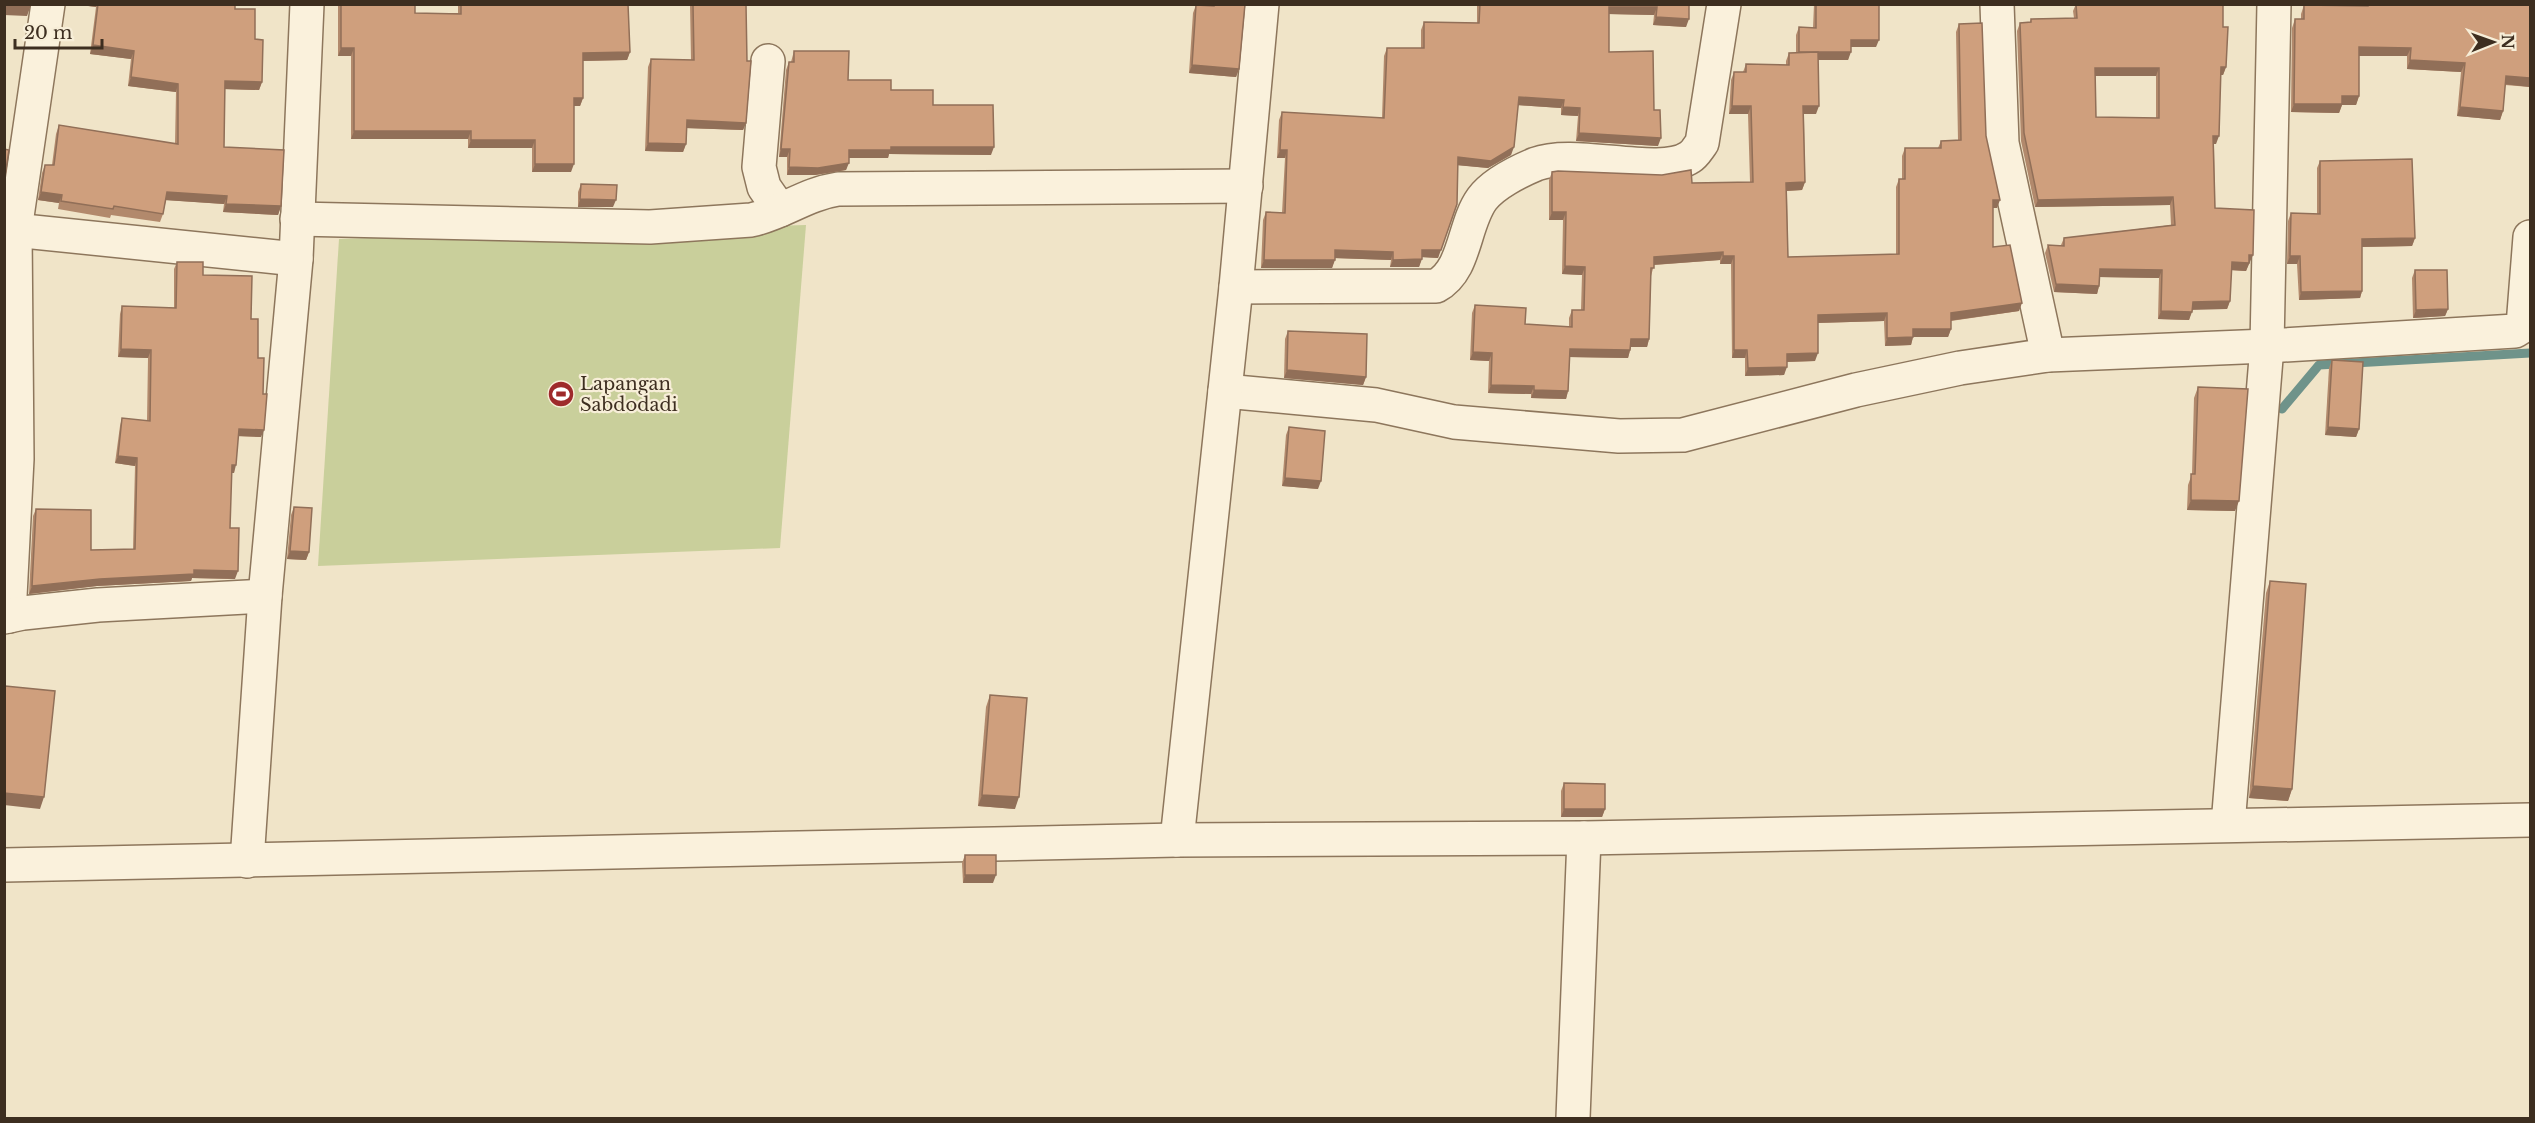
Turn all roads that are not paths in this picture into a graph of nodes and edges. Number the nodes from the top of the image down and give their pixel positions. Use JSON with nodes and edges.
{"nodes":[{"id":1,"x":48,"y":4,"type":"edge"},
{"id":2,"x":307,"y":4,"type":"edge"},
{"id":3,"x":1262,"y":4,"type":"edge"},
{"id":4,"x":1724,"y":4,"type":"edge"},
{"id":5,"x":1997,"y":4,"type":"edge"},
{"id":6,"x":2274,"y":4,"type":"edge"},
{"id":7,"x":768,"y":62,"type":"dead end"},
{"id":8,"x":1246,"y":186,"type":"junction"},
{"id":9,"x":780,"y":210,"type":"junction"},
{"id":10,"x":297,"y":219,"type":"junction"},
{"id":11,"x":10,"y":229,"type":"edge"},
{"id":12,"x":2530,"y":237,"type":"edge"},
{"id":13,"x":296,"y":260,"type":"junction"},
{"id":14,"x":1236,"y":287,"type":"junction"},
{"id":15,"x":2267,"y":346,"type":"junction"},
{"id":16,"x":2048,"y":355,"type":"junction"},
{"id":17,"x":1225,"y":391,"type":"junction"},
{"id":18,"x":265,"y":596,"type":"junction"},
{"id":19,"x":7,"y":616,"type":"edge"},
{"id":20,"x":2530,"y":820,"type":"edge"},
{"id":21,"x":2228,"y":825,"type":"junction"},
{"id":22,"x":1584,"y":838,"type":"junction"},
{"id":23,"x":1177,"y":840,"type":"junction"},
{"id":24,"x":247,"y":861,"type":"junction"},
{"id":25,"x":4,"y":865,"type":"edge"},
{"id":26,"x":1573,"y":1119,"type":"edge"}],
"edges":[{"from":1,"to":11,"type":"street"},
{"from":2,"to":10,"type":"street"},
{"from":3,"to":8,"type":"street"},
{"from":4,"to":14,"type":"street"},
{"from":5,"to":16,"type":"street"},
{"from":6,"to":15,"type":"street"},
{"from":7,"to":9,"type":"street"},
{"from":8,"to":9,"type":"street"},
{"from":8,"to":14,"type":"street"},
{"from":9,"to":10,"type":"street"},
{"from":10,"to":13,"type":"street"},
{"from":11,"to":13,"type":"street"},
{"from":11,"to":19,"type":"street"},
{"from":12,"to":15,"type":"street"},
{"from":13,"to":18,"type":"street"},
{"from":14,"to":17,"type":"street"},
{"from":15,"to":16,"type":"street"},
{"from":15,"to":21,"type":"street"},
{"from":16,"to":17,"type":"street"},
{"from":17,"to":23,"type":"street"},
{"from":18,"to":19,"type":"street"},
{"from":18,"to":24,"type":"street"},
{"from":20,"to":21,"type":"street"},
{"from":21,"to":22,"type":"street"},
{"from":22,"to":23,"type":"street"},
{"from":22,"to":26,"type":"street"},
{"from":23,"to":24,"type":"street"},
{"from":24,"to":25,"type":"street"}]}
